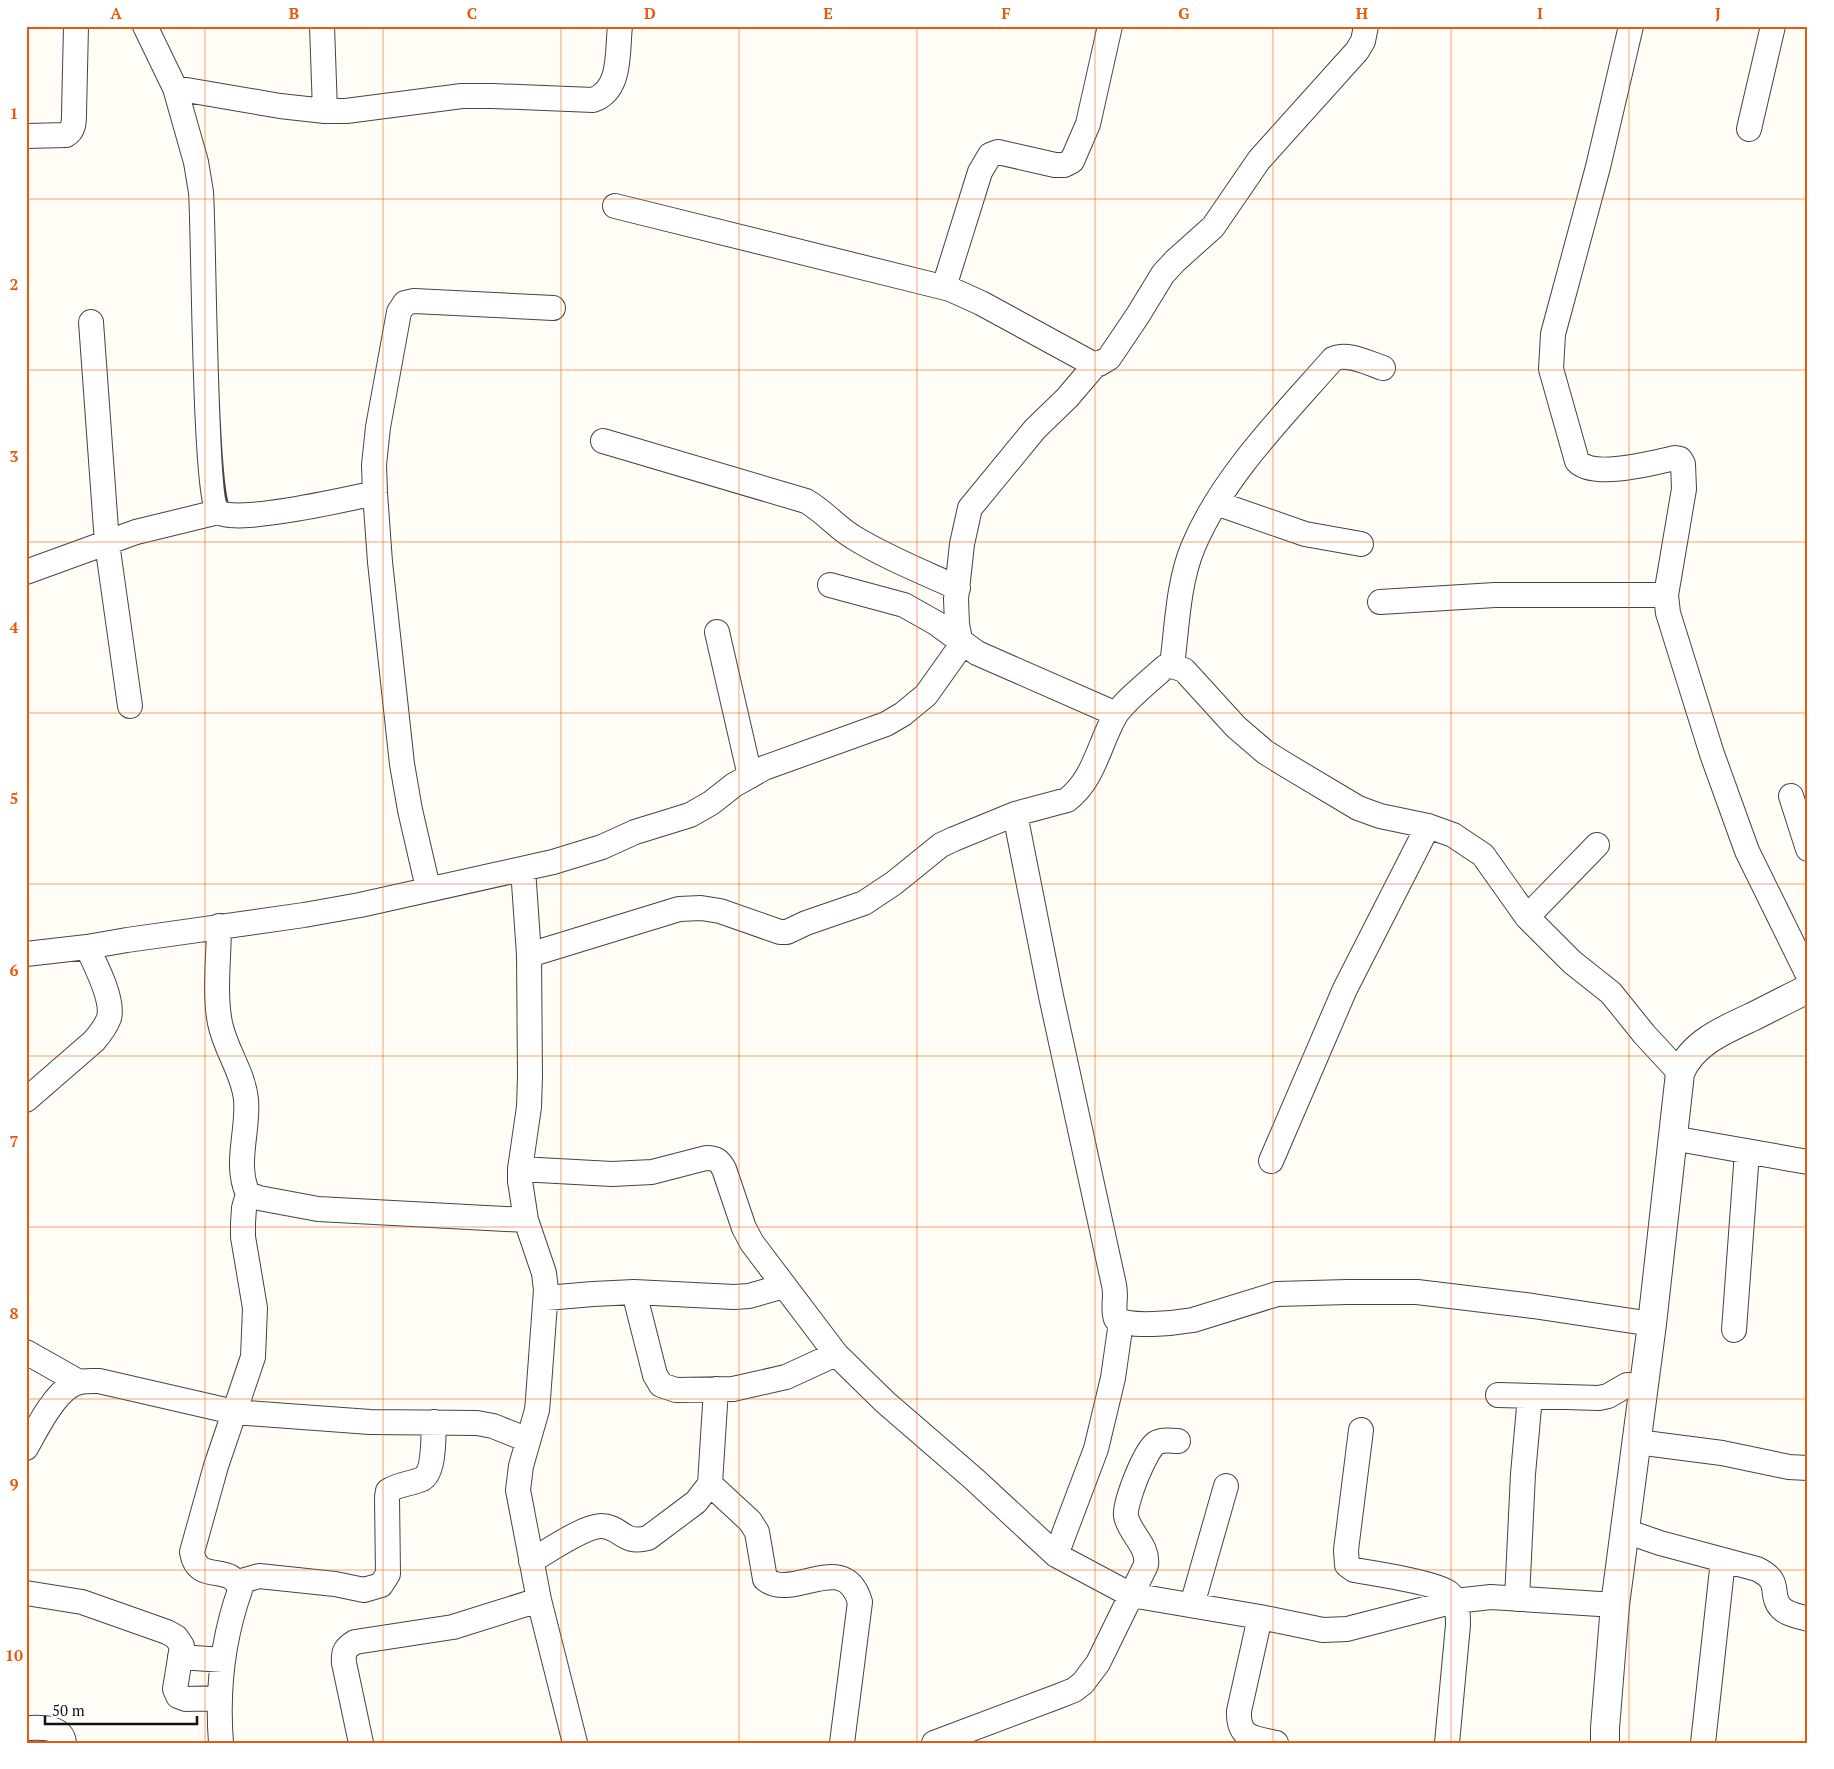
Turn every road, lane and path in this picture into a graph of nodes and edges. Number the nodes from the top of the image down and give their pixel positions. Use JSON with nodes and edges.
{"nodes":[{"id":1,"x":76,"y":26,"type":"edge"},
{"id":2,"x":145,"y":26,"type":"edge"},
{"id":3,"x":322,"y":26,"type":"edge"},
{"id":4,"x":620,"y":26,"type":"edge"},
{"id":5,"x":1110,"y":26,"type":"edge"},
{"id":6,"x":1366,"y":26,"type":"edge"},
{"id":7,"x":1631,"y":26,"type":"edge"},
{"id":8,"x":1773,"y":26,"type":"edge"},
{"id":9,"x":175,"y":88,"type":"junction"},
{"id":10,"x":325,"y":111,"type":"junction"},
{"id":11,"x":1749,"y":129,"type":"dead end"},
{"id":12,"x":26,"y":136,"type":"edge"},
{"id":13,"x":615,"y":206,"type":"dead end"},
{"id":14,"x":944,"y":287,"type":"junction"},
{"id":15,"x":554,"y":308,"type":"dead end"},
{"id":16,"x":91,"y":322,"type":"dead end"},
{"id":17,"x":1096,"y":364,"type":"junction"},
{"id":18,"x":1383,"y":368,"type":"dead end"},
{"id":19,"x":603,"y":441,"type":"dead end"},
{"id":20,"x":375,"y":492,"type":"junction"},
{"id":21,"x":1216,"y":503,"type":"junction"},
{"id":22,"x":218,"y":512,"type":"junction"},
{"id":23,"x":107,"y":543,"type":"junction"},
{"id":24,"x":1360,"y":544,"type":"dead end"},
{"id":25,"x":26,"y":572,"type":"edge"},
{"id":26,"x":830,"y":585,"type":"dead end"},
{"id":27,"x":958,"y":588,"type":"junction"},
{"id":28,"x":1666,"y":595,"type":"junction"},
{"id":29,"x":1380,"y":602,"type":"dead end"},
{"id":30,"x":717,"y":632,"type":"dead end"},
{"id":31,"x":960,"y":640,"type":"junction"},
{"id":32,"x":1172,"y":666,"type":"junction"},
{"id":33,"x":130,"y":706,"type":"dead end"},
{"id":34,"x":1116,"y":714,"type":"junction"},
{"id":35,"x":750,"y":776,"type":"junction"},
{"id":36,"x":1791,"y":796,"type":"dead end"},
{"id":37,"x":1014,"y":814,"type":"junction"},
{"id":38,"x":1428,"y":826,"type":"junction"},
{"id":39,"x":1597,"y":845,"type":"dead end"},
{"id":40,"x":1808,"y":849,"type":"edge"},
{"id":41,"x":523,"y":869,"type":"junction"},
{"id":42,"x":428,"y":888,"type":"junction"},
{"id":43,"x":1527,"y":917,"type":"junction"},
{"id":44,"x":219,"y":926,"type":"junction"},
{"id":45,"x":87,"y":947,"type":"junction"},
{"id":46,"x":26,"y":954,"type":"edge"},
{"id":47,"x":529,"y":954,"type":"junction"},
{"id":48,"x":1808,"y":975,"type":"edge"},
{"id":49,"x":1808,"y":989,"type":"edge"},
{"id":50,"x":1680,"y":1073,"type":"junction"},
{"id":51,"x":26,"y":1100,"type":"edge"},
{"id":52,"x":1672,"y":1138,"type":"junction"},
{"id":53,"x":1747,"y":1152,"type":"junction"},
{"id":54,"x":1271,"y":1161,"type":"dead end"},
{"id":55,"x":1808,"y":1162,"type":"edge"},
{"id":56,"x":520,"y":1169,"type":"junction"},
{"id":57,"x":248,"y":1194,"type":"junction"},
{"id":58,"x":526,"y":1220,"type":"junction"},
{"id":59,"x":784,"y":1286,"type":"junction"},
{"id":60,"x":634,"y":1292,"type":"junction"},
{"id":61,"x":546,"y":1298,"type":"junction"},
{"id":62,"x":1121,"y":1322,"type":"junction"},
{"id":63,"x":1652,"y":1324,"type":"junction"},
{"id":64,"x":1734,"y":1330,"type":"dead end"},
{"id":65,"x":26,"y":1352,"type":"edge"},
{"id":66,"x":836,"y":1354,"type":"junction"},
{"id":67,"x":79,"y":1382,"type":"junction"},
{"id":68,"x":1644,"y":1386,"type":"junction"},
{"id":69,"x":716,"y":1389,"type":"junction"},
{"id":70,"x":1498,"y":1395,"type":"dead end"},
{"id":71,"x":1530,"y":1396,"type":"junction"},
{"id":72,"x":234,"y":1412,"type":"junction"},
{"id":73,"x":434,"y":1422,"type":"junction"},
{"id":74,"x":1361,"y":1430,"type":"dead end"},
{"id":75,"x":528,"y":1440,"type":"junction"},
{"id":76,"x":1178,"y":1441,"type":"dead end"},
{"id":77,"x":1636,"y":1442,"type":"junction"},
{"id":78,"x":26,"y":1448,"type":"edge"},
{"id":79,"x":1808,"y":1468,"type":"edge"},
{"id":80,"x":710,"y":1484,"type":"junction"},
{"id":81,"x":1226,"y":1486,"type":"dead end"},
{"id":82,"x":1625,"y":1531,"type":"junction"},
{"id":83,"x":1056,"y":1555,"type":"junction"},
{"id":84,"x":1723,"y":1560,"type":"junction"},
{"id":85,"x":532,"y":1561,"type":"junction"},
{"id":86,"x":238,"y":1582,"type":"junction"},
{"id":87,"x":26,"y":1593,"type":"edge"},
{"id":88,"x":1131,"y":1595,"type":"junction"},
{"id":89,"x":1517,"y":1598,"type":"junction"},
{"id":90,"x":539,"y":1600,"type":"junction"},
{"id":91,"x":1456,"y":1601,"type":"junction"},
{"id":92,"x":1192,"y":1605,"type":"junction"},
{"id":93,"x":1615,"y":1605,"type":"junction"},
{"id":94,"x":1260,"y":1617,"type":"junction"},
{"id":95,"x":1808,"y":1619,"type":"edge"},
{"id":96,"x":180,"y":1657,"type":"junction"},
{"id":97,"x":223,"y":1660,"type":"junction"},
{"id":98,"x":220,"y":1698,"type":"junction"},
{"id":99,"x":26,"y":1728,"type":"edge"},
{"id":100,"x":64,"y":1743,"type":"edge"},
{"id":101,"x":221,"y":1743,"type":"edge"},
{"id":102,"x":362,"y":1743,"type":"edge"},
{"id":103,"x":576,"y":1743,"type":"edge"},
{"id":104,"x":842,"y":1743,"type":"edge"},
{"id":105,"x":934,"y":1743,"type":"edge"},
{"id":106,"x":1276,"y":1743,"type":"edge"},
{"id":107,"x":1447,"y":1743,"type":"edge"},
{"id":108,"x":1605,"y":1743,"type":"edge"},
{"id":109,"x":1703,"y":1743,"type":"edge"}],
"edges":[{"from":1,"to":12,"type":"street"},
{"from":2,"to":9,"type":"street"},
{"from":3,"to":10,"type":"street"},
{"from":4,"to":10,"type":"street"},
{"from":5,"to":14,"type":"street"},
{"from":6,"to":17,"type":"street"},
{"from":7,"to":28,"type":"street"},
{"from":8,"to":11,"type":"street"},
{"from":9,"to":10,"type":"street"},
{"from":9,"to":22,"type":"street"},
{"from":13,"to":14,"type":"street"},
{"from":14,"to":17,"type":"street"},
{"from":15,"to":20,"type":"street"},
{"from":16,"to":23,"type":"street"},
{"from":17,"to":27,"type":"street"},
{"from":18,"to":21,"type":"street"},
{"from":19,"to":27,"type":"street"},
{"from":20,"to":22,"type":"street"},
{"from":20,"to":42,"type":"street"},
{"from":21,"to":24,"type":"street"},
{"from":21,"to":32,"type":"street"},
{"from":22,"to":23,"type":"street"},
{"from":23,"to":25,"type":"street"},
{"from":23,"to":33,"type":"street"},
{"from":26,"to":31,"type":"street"},
{"from":27,"to":31,"type":"street"},
{"from":28,"to":29,"type":"street"},
{"from":28,"to":48,"type":"street"},
{"from":30,"to":35,"type":"street"},
{"from":31,"to":34,"type":"street"},
{"from":31,"to":35,"type":"street"},
{"from":32,"to":34,"type":"street"},
{"from":32,"to":38,"type":"street"},
{"from":34,"to":37,"type":"street"},
{"from":35,"to":41,"type":"street"},
{"from":36,"to":40,"type":"street"},
{"from":37,"to":47,"type":"street"},
{"from":37,"to":62,"type":"street"},
{"from":38,"to":43,"type":"street"},
{"from":38,"to":54,"type":"street"},
{"from":39,"to":43,"type":"street"},
{"from":41,"to":42,"type":"street"},
{"from":41,"to":47,"type":"street"},
{"from":42,"to":44,"type":"street"},
{"from":43,"to":50,"type":"street"},
{"from":44,"to":45,"type":"street"},
{"from":44,"to":57,"type":"street"},
{"from":45,"to":46,"type":"street"},
{"from":45,"to":51,"type":"street"},
{"from":47,"to":56,"type":"street"},
{"from":49,"to":50,"type":"street"},
{"from":50,"to":52,"type":"street"},
{"from":52,"to":53,"type":"street"},
{"from":52,"to":63,"type":"street"},
{"from":53,"to":55,"type":"street"},
{"from":53,"to":64,"type":"street"},
{"from":56,"to":58,"type":"street"},
{"from":56,"to":59,"type":"street"},
{"from":57,"to":58,"type":"street"},
{"from":57,"to":72,"type":"street"},
{"from":58,"to":61,"type":"street"},
{"from":59,"to":60,"type":"street"},
{"from":59,"to":66,"type":"street"},
{"from":60,"to":61,"type":"street"},
{"from":60,"to":69,"type":"street"},
{"from":61,"to":75,"type":"street"},
{"from":62,"to":63,"type":"street"},
{"from":62,"to":83,"type":"street"},
{"from":63,"to":68,"type":"street"},
{"from":65,"to":67,"type":"street"},
{"from":66,"to":69,"type":"street"},
{"from":66,"to":83,"type":"street"},
{"from":67,"to":72,"type":"street"},
{"from":67,"to":78,"type":"street"},
{"from":68,"to":71,"type":"street"},
{"from":68,"to":77,"type":"street"},
{"from":69,"to":80,"type":"street"},
{"from":70,"to":71,"type":"street"},
{"from":71,"to":89,"type":"street"},
{"from":72,"to":73,"type":"street"},
{"from":72,"to":86,"type":"street"},
{"from":73,"to":75,"type":"street"},
{"from":73,"to":86,"type":"street"},
{"from":74,"to":91,"type":"street"},
{"from":75,"to":85,"type":"street"},
{"from":76,"to":88,"type":"street"},
{"from":77,"to":79,"type":"street"},
{"from":77,"to":82,"type":"street"},
{"from":80,"to":85,"type":"street"},
{"from":80,"to":104,"type":"street"},
{"from":81,"to":92,"type":"street"},
{"from":82,"to":84,"type":"street"},
{"from":82,"to":93,"type":"street"},
{"from":83,"to":88,"type":"street"},
{"from":84,"to":95,"type":"street"},
{"from":84,"to":109,"type":"street"},
{"from":85,"to":90,"type":"street"},
{"from":86,"to":97,"type":"street"},
{"from":87,"to":96,"type":"street"},
{"from":88,"to":92,"type":"street"},
{"from":88,"to":105,"type":"street"},
{"from":89,"to":91,"type":"street"},
{"from":89,"to":93,"type":"street"},
{"from":90,"to":102,"type":"street"},
{"from":90,"to":103,"type":"street"},
{"from":91,"to":94,"type":"street"},
{"from":91,"to":107,"type":"street"},
{"from":92,"to":94,"type":"street"},
{"from":93,"to":108,"type":"street"},
{"from":94,"to":106,"type":"street"},
{"from":96,"to":97,"type":"street"},
{"from":96,"to":98,"type":"street"},
{"from":97,"to":98,"type":"street"},
{"from":98,"to":101,"type":"street"},
{"from":99,"to":100,"type":"street"}]}
